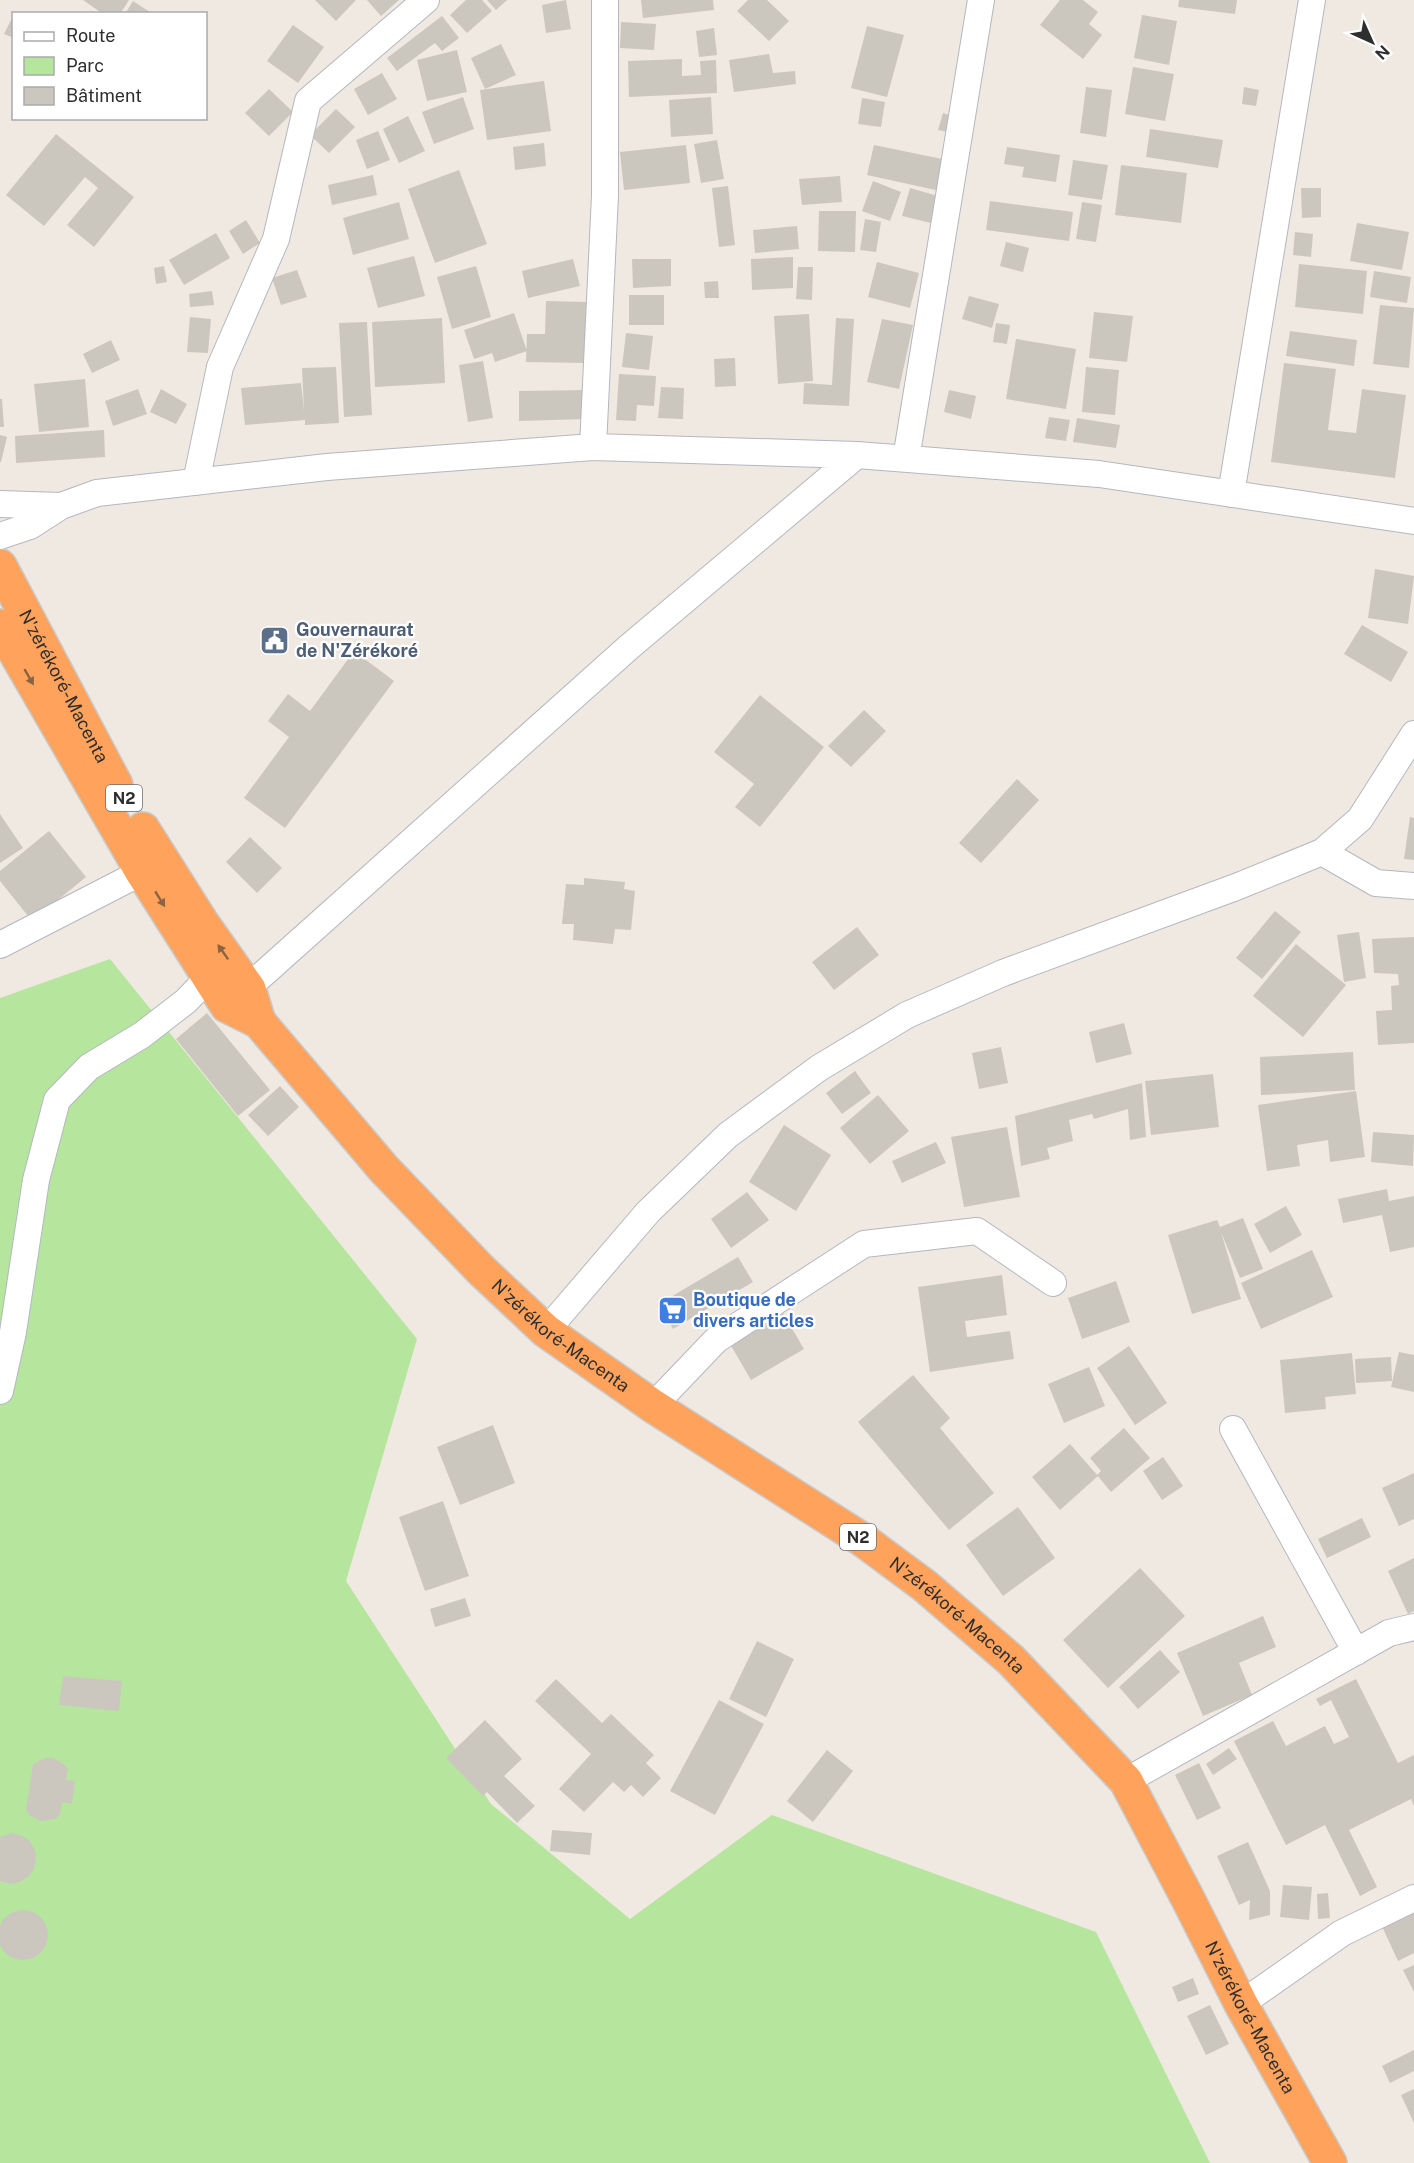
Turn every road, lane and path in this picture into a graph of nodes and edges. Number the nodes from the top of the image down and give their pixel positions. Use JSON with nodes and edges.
{"nodes":[{"id":1,"x":426,"y":0,"type":"edge"},
{"id":2,"x":605,"y":0,"type":"edge"},
{"id":3,"x":981,"y":0,"type":"edge"},
{"id":4,"x":1312,"y":0,"type":"edge"},
{"id":5,"x":593,"y":447,"type":"junction"},
{"id":6,"x":857,"y":455,"type":"junction"},
{"id":7,"x":906,"y":459,"type":"junction"},
{"id":8,"x":196,"y":482,"type":"junction"},
{"id":9,"x":1232,"y":494,"type":"junction"},
{"id":10,"x":0,"y":504,"type":"edge"},
{"id":11,"x":61,"y":506,"type":"junction"},
{"id":12,"x":1414,"y":521,"type":"edge"},
{"id":13,"x":0,"y":536,"type":"edge"},
{"id":14,"x":0,"y":566,"type":"edge"},
{"id":15,"x":0,"y":626,"type":"edge"},
{"id":16,"x":1414,"y":734,"type":"edge"},
{"id":17,"x":1322,"y":852,"type":"junction"},
{"id":18,"x":142,"y":872,"type":"junction"},
{"id":19,"x":1414,"y":886,"type":"edge"},
{"id":20,"x":0,"y":945,"type":"edge"},
{"id":21,"x":209,"y":977,"type":"junction"},
{"id":22,"x":238,"y":997,"type":"junction"},
{"id":23,"x":1053,"y":1283,"type":"dead end"},
{"id":24,"x":546,"y":1331,"type":"junction"},
{"id":25,"x":0,"y":1391,"type":"edge"},
{"id":26,"x":653,"y":1406,"type":"junction"},
{"id":27,"x":1233,"y":1429,"type":"dead end"},
{"id":28,"x":1414,"y":1627,"type":"edge"},
{"id":29,"x":1356,"y":1652,"type":"junction"},
{"id":30,"x":1126,"y":1781,"type":"junction"},
{"id":31,"x":1414,"y":1898,"type":"edge"},
{"id":32,"x":1241,"y":2004,"type":"junction"},
{"id":33,"x":1330,"y":2163,"type":"edge"}],
"edges":[{"from":1,"to":8,"type":"street"},
{"from":2,"to":5,"type":"street"},
{"from":3,"to":7,"type":"street"},
{"from":4,"to":9,"type":"street"},
{"from":5,"to":6,"type":"street"},
{"from":5,"to":8,"type":"street"},
{"from":6,"to":7,"type":"street"},
{"from":6,"to":22,"type":"street"},
{"from":7,"to":9,"type":"street"},
{"from":8,"to":11,"type":"street"},
{"from":9,"to":12,"type":"street"},
{"from":10,"to":11,"type":"street"},
{"from":11,"to":13,"type":"street"},
{"from":22,"to":14,"type":"highway","name":"N'zérékoré-Macenta","number":"N2","one_way":true},
{"from":15,"to":18,"type":"highway","name":"N'zérékoré-Macenta","number":"N2","one_way":true},
{"from":16,"to":17,"type":"street"},
{"from":17,"to":19,"type":"street"},
{"from":17,"to":24,"type":"street"},
{"from":18,"to":20,"type":"street"},
{"from":18,"to":21,"type":"highway","name":"N'zérékoré-Macenta","number":"N2","one_way":true},
{"from":21,"to":22,"type":"highway","name":"N'zérékoré-Macenta","number":"N2"},
{"from":21,"to":25,"type":"street"},
{"from":22,"to":24,"type":"highway","name":"N'zérékoré-Macenta","number":"N2"},
{"from":23,"to":26,"type":"street"},
{"from":24,"to":26,"type":"highway","name":"N'zérékoré-Macenta","number":"N2"},
{"from":26,"to":30,"type":"highway","name":"N'zérékoré-Macenta","number":"N2"},
{"from":27,"to":29,"type":"street"},
{"from":28,"to":29,"type":"street"},
{"from":29,"to":30,"type":"street"},
{"from":30,"to":32,"type":"highway","name":"N'zérékoré-Macenta","number":"N2"},
{"from":31,"to":32,"type":"street"},
{"from":32,"to":33,"type":"highway","name":"N'zérékoré-Macenta","number":"N2"}]}
